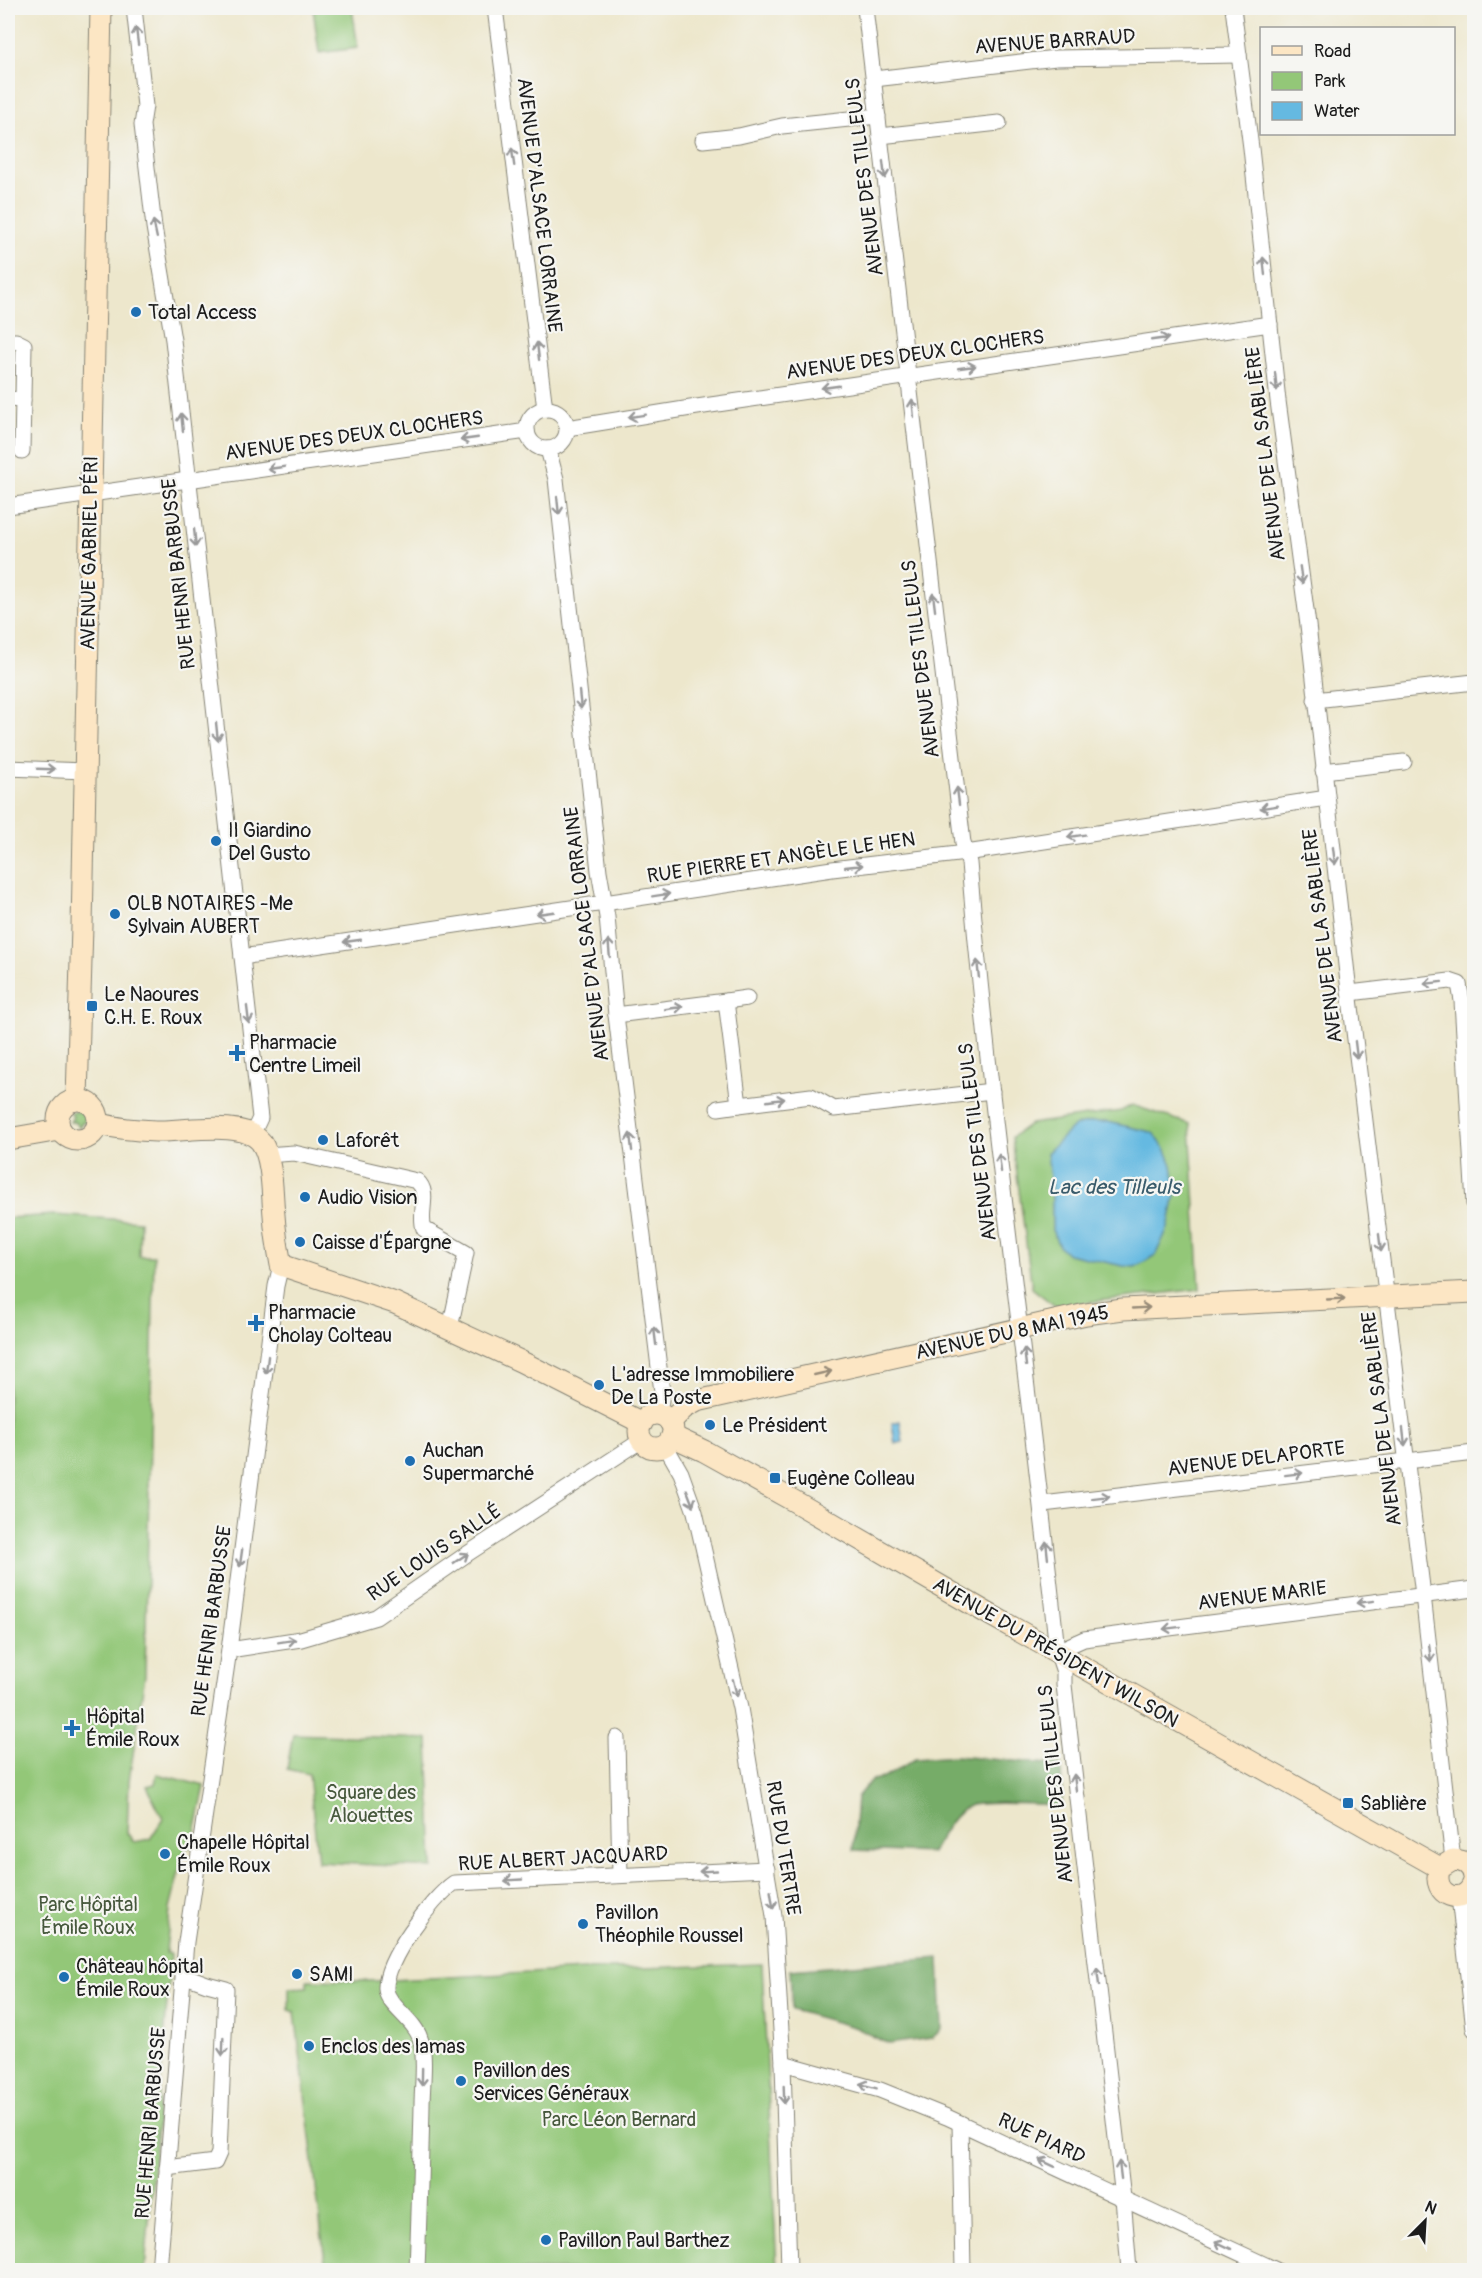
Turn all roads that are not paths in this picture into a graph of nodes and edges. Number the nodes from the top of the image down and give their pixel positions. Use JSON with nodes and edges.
{"nodes":[{"id":1,"x":101,"y":8,"type":"edge"},
{"id":2,"x":134,"y":8,"type":"edge"},
{"id":3,"x":495,"y":8,"type":"edge"},
{"id":4,"x":865,"y":8,"type":"edge"},
{"id":5,"x":1233,"y":8,"type":"edge"},
{"id":6,"x":1239,"y":55,"type":"junction"},
{"id":7,"x":874,"y":79,"type":"junction"},
{"id":8,"x":878,"y":116,"type":"junction"},
{"id":9,"x":999,"y":123,"type":"dead end"},
{"id":10,"x":880,"y":136,"type":"junction"},
{"id":11,"x":703,"y":140,"type":"dead end"},
{"id":12,"x":1270,"y":324,"type":"junction"},
{"id":13,"x":8,"y":341,"type":"edge"},
{"id":14,"x":909,"y":375,"type":"junction"},
{"id":15,"x":8,"y":399,"type":"edge"},
{"id":16,"x":23,"y":399,"type":"junction"},
{"id":17,"x":545,"y":409,"type":"junction"},
{"id":18,"x":567,"y":428,"type":"junction"},
{"id":19,"x":527,"y":431,"type":"junction"},
{"id":20,"x":548,"y":449,"type":"junction"},
{"id":21,"x":22,"y":451,"type":"dead end"},
{"id":22,"x":189,"y":480,"type":"junction"},
{"id":23,"x":91,"y":493,"type":"junction"},
{"id":24,"x":8,"y":506,"type":"edge"},
{"id":25,"x":1474,"y":682,"type":"edge"},
{"id":26,"x":1315,"y":700,"type":"junction"},
{"id":27,"x":1404,"y":762,"type":"dead end"},
{"id":28,"x":8,"y":768,"type":"edge"},
{"id":29,"x":85,"y":771,"type":"junction"},
{"id":30,"x":1323,"y":771,"type":"junction"},
{"id":31,"x":1327,"y":798,"type":"junction"},
{"id":32,"x":966,"y":853,"type":"junction"},
{"id":33,"x":603,"y":904,"type":"junction"},
{"id":34,"x":242,"y":957,"type":"junction"},
{"id":35,"x":1350,"y":993,"type":"junction"},
{"id":36,"x":747,"y":998,"type":"dead end"},
{"id":37,"x":726,"y":1001,"type":"junction"},
{"id":38,"x":616,"y":1016,"type":"junction"},
{"id":39,"x":992,"y":1091,"type":"junction"},
{"id":40,"x":77,"y":1099,"type":"junction"},
{"id":41,"x":739,"y":1105,"type":"junction"},
{"id":42,"x":718,"y":1108,"type":"dead end"},
{"id":43,"x":98,"y":1123,"type":"junction"},
{"id":44,"x":60,"y":1130,"type":"junction"},
{"id":45,"x":252,"y":1135,"type":"junction"},
{"id":46,"x":8,"y":1139,"type":"edge"},
{"id":47,"x":266,"y":1155,"type":"junction"},
{"id":48,"x":1474,"y":1204,"type":"edge"},
{"id":49,"x":281,"y":1265,"type":"junction"},
{"id":50,"x":1474,"y":1292,"type":"edge"},
{"id":51,"x":1387,"y":1297,"type":"junction"},
{"id":52,"x":450,"y":1328,"type":"junction"},
{"id":53,"x":1022,"y":1328,"type":"junction"},
{"id":54,"x":658,"y":1430,"type":"junction"},
{"id":55,"x":1474,"y":1453,"type":"edge"},
{"id":56,"x":1407,"y":1461,"type":"junction"},
{"id":57,"x":1043,"y":1504,"type":"junction"},
{"id":58,"x":1474,"y":1589,"type":"edge"},
{"id":59,"x":1423,"y":1595,"type":"junction"},
{"id":60,"x":229,"y":1650,"type":"junction"},
{"id":61,"x":1057,"y":1651,"type":"junction"},
{"id":62,"x":617,"y":1738,"type":"dead end"},
{"id":63,"x":766,"y":1869,"type":"junction"},
{"id":64,"x":620,"y":1875,"type":"junction"},
{"id":65,"x":1466,"y":1876,"type":"edge"},
{"id":66,"x":183,"y":1975,"type":"junction"},
{"id":67,"x":1474,"y":2029,"type":"edge"},
{"id":68,"x":783,"y":2063,"type":"junction"},
{"id":69,"x":960,"y":2123,"type":"junction"},
{"id":70,"x":167,"y":2168,"type":"junction"},
{"id":71,"x":1123,"y":2198,"type":"junction"},
{"id":72,"x":159,"y":2271,"type":"edge"},
{"id":73,"x":417,"y":2271,"type":"edge"},
{"id":74,"x":789,"y":2271,"type":"edge"},
{"id":75,"x":963,"y":2271,"type":"edge"},
{"id":76,"x":1129,"y":2271,"type":"edge"},
{"id":77,"x":1276,"y":2271,"type":"edge"}],
"edges":[{"from":1,"to":23,"type":"street","name":"AVENUE GABRIEL PÉRI"},
{"from":22,"to":2,"type":"street","name":"RUE HENRI BARBUSSE","one_way":true},
{"from":17,"to":3,"type":"street","name":"AVENUE D'ALSACE LORRAINE","one_way":true},
{"from":4,"to":7,"type":"street","name":"AVENUE DES TILLEULS"},
{"from":5,"to":6,"type":"street","name":"AVENUE DE LA SABLIÈRE"},
{"from":6,"to":7,"type":"street","name":"AVENUE BARRAUD"},
{"from":12,"to":6,"type":"street","name":"AVENUE DE LA SABLIÈRE","one_way":true},
{"from":7,"to":8,"type":"street","name":"AVENUE DES TILLEULS"},
{"from":8,"to":10,"type":"street","name":"AVENUE DES TILLEULS"},
{"from":8,"to":11,"type":"street"},
{"from":9,"to":10,"type":"street"},
{"from":10,"to":14,"type":"street","name":"AVENUE DES TILLEULS","one_way":true},
{"from":14,"to":12,"type":"street","name":"AVENUE DES DEUX CLOCHERS","one_way":true},
{"from":12,"to":26,"type":"street","name":"AVENUE DE LA SABLIÈRE","one_way":true},
{"from":13,"to":16,"type":"street"},
{"from":14,"to":18,"type":"street","name":"AVENUE DES DEUX CLOCHERS","one_way":true},
{"from":32,"to":14,"type":"street","name":"AVENUE DES TILLEULS","one_way":true},
{"from":15,"to":16,"type":"street"},
{"from":16,"to":21,"type":"street"},
{"from":17,"to":18,"type":"street"},
{"from":17,"to":19,"type":"street"},
{"from":18,"to":20,"type":"street"},
{"from":19,"to":20,"type":"street"},
{"from":19,"to":22,"type":"street","name":"AVENUE DES DEUX CLOCHERS","one_way":true},
{"from":20,"to":33,"type":"street","name":"AVENUE D'ALSACE LORRAINE","one_way":true},
{"from":22,"to":23,"type":"street","name":"AVENUE DES DEUX CLOCHERS"},
{"from":22,"to":34,"type":"street","name":"RUE HENRI BARBUSSE","one_way":true},
{"from":23,"to":24,"type":"street"},
{"from":23,"to":29,"type":"street","name":"AVENUE GABRIEL PÉRI"},
{"from":25,"to":26,"type":"street"},
{"from":26,"to":30,"type":"street","name":"AVENUE DE LA SABLIÈRE"},
{"from":27,"to":30,"type":"street"},
{"from":28,"to":29,"type":"street","one_way":true},
{"from":29,"to":40,"type":"street","name":"AVENUE GABRIEL PÉRI"},
{"from":30,"to":31,"type":"street","name":"AVENUE DE LA SABLIÈRE"},
{"from":31,"to":32,"type":"street","name":"RUE PIERRE ET ANGÈLE LE HEN","one_way":true},
{"from":31,"to":35,"type":"street","name":"AVENUE DE LA SABLIÈRE","one_way":true},
{"from":33,"to":32,"type":"street","name":"RUE PIERRE ET ANGÈLE LE HEN","one_way":true},
{"from":39,"to":32,"type":"street","name":"AVENUE DES TILLEULS","one_way":true},
{"from":33,"to":34,"type":"street","name":"RUE PIERRE ET ANGÈLE LE HEN","one_way":true},
{"from":38,"to":33,"type":"street","name":"AVENUE D'ALSACE LORRAINE","one_way":true},
{"from":34,"to":45,"type":"street","name":"RUE HENRI BARBUSSE","one_way":true},
{"from":48,"to":35,"type":"street","one_way":true},
{"from":35,"to":51,"type":"street","name":"AVENUE DE LA SABLIÈRE","one_way":true},
{"from":36,"to":37,"type":"street"},
{"from":38,"to":37,"type":"street","one_way":true},
{"from":37,"to":41,"type":"street"},
{"from":54,"to":38,"type":"street","name":"AVENUE D'ALSACE LORRAINE","one_way":true},
{"from":41,"to":39,"type":"street","one_way":true},
{"from":53,"to":39,"type":"street","name":"AVENUE DES TILLEULS","one_way":true},
{"from":40,"to":43,"type":"street"},
{"from":40,"to":44,"type":"street"},
{"from":41,"to":42,"type":"street"},
{"from":43,"to":44,"type":"street"},
{"from":43,"to":45,"type":"street"},
{"from":44,"to":46,"type":"street"},
{"from":45,"to":47,"type":"street"},
{"from":47,"to":49,"type":"street"},
{"from":47,"to":52,"type":"street"},
{"from":49,"to":52,"type":"street","name":"AVENUE DU PRÉSIDENT WILSON"},
{"from":49,"to":60,"type":"street","name":"RUE HENRI BARBUSSE","one_way":true},
{"from":50,"to":51,"type":"street","name":"AVENUE DU 8 MAI 1945"},
{"from":53,"to":51,"type":"street","name":"AVENUE DU 8 MAI 1945","one_way":true},
{"from":51,"to":56,"type":"street","name":"AVENUE DE LA SABLIÈRE","one_way":true},
{"from":52,"to":54,"type":"street","name":"AVENUE DU PRÉSIDENT WILSON"},
{"from":54,"to":53,"type":"street","name":"AVENUE DU 8 MAI 1945","one_way":true},
{"from":57,"to":53,"type":"street","name":"AVENUE DES TILLEULS","one_way":true},
{"from":60,"to":54,"type":"street","name":"RUE LOUIS SALLÉ","one_way":true},
{"from":54,"to":61,"type":"street","name":"AVENUE DU PRÉSIDENT WILSON"},
{"from":54,"to":63,"type":"street","name":"RUE DU TERTRE","one_way":true},
{"from":55,"to":56,"type":"street","name":"AVENUE DELAPORTE"},
{"from":57,"to":56,"type":"street","name":"AVENUE DELAPORTE","one_way":true},
{"from":56,"to":59,"type":"street","name":"AVENUE DE LA SABLIÈRE"},
{"from":61,"to":57,"type":"street","name":"AVENUE DES TILLEULS","one_way":true},
{"from":58,"to":59,"type":"street","name":"AVENUE MARIE"},
{"from":59,"to":61,"type":"street","name":"AVENUE MARIE","one_way":true},
{"from":59,"to":65,"type":"street","name":"AVENUE DE LA SABLIÈRE","one_way":true},
{"from":60,"to":66,"type":"street","name":"RUE HENRI BARBUSSE"},
{"from":61,"to":65,"type":"street","name":"AVENUE DU PRÉSIDENT WILSON"},
{"from":71,"to":61,"type":"street","name":"AVENUE DES TILLEULS","one_way":true},
{"from":62,"to":64,"type":"street"},
{"from":63,"to":64,"type":"street","name":"RUE ALBERT JACQUARD","one_way":true},
{"from":63,"to":68,"type":"street","name":"RUE DU TERTRE","one_way":true},
{"from":64,"to":73,"type":"street","name":"RUE ALBERT JACQUARD","one_way":true},
{"from":65,"to":67,"type":"street","name":"AVENUE DE LA SABLIÈRE"},
{"from":66,"to":70,"type":"street","name":"RUE HENRI BARBUSSE"},
{"from":66,"to":70,"type":"street","one_way":true},
{"from":69,"to":68,"type":"street","name":"RUE PIARD","one_way":true},
{"from":68,"to":74,"type":"street","name":"RUE DU TERTRE","one_way":true},
{"from":71,"to":69,"type":"street","name":"RUE PIARD","one_way":true},
{"from":69,"to":75,"type":"street"},
{"from":70,"to":72,"type":"street","name":"RUE HENRI BARBUSSE"},
{"from":71,"to":76,"type":"street","name":"AVENUE DES TILLEULS"},
{"from":77,"to":71,"type":"street","name":"RUE PIARD","one_way":true}]}
